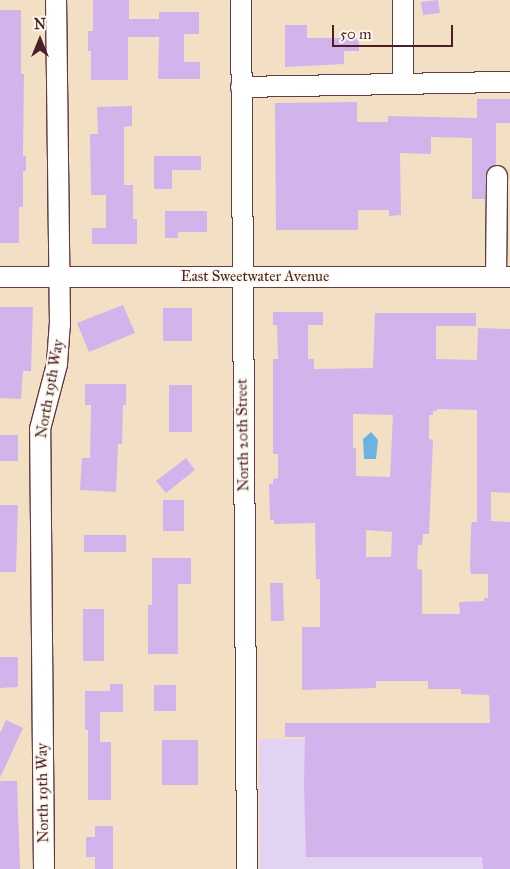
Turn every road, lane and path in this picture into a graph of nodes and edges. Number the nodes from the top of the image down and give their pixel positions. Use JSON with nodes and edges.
{"nodes":[{"id":1,"x":56,"y":0,"type":"edge"},
{"id":2,"x":241,"y":0,"type":"edge"},
{"id":3,"x":403,"y":0,"type":"edge"},
{"id":4,"x":510,"y":82,"type":"edge"},
{"id":5,"x":403,"y":84,"type":"junction"},
{"id":6,"x":241,"y":87,"type":"junction"},
{"id":7,"x":497,"y":176,"type":"dead end"},
{"id":8,"x":59,"y":276,"type":"junction"},
{"id":9,"x":0,"y":277,"type":"edge"},
{"id":10,"x":241,"y":277,"type":"junction"},
{"id":11,"x":503,"y":277,"type":"edge"},
{"id":12,"x":44,"y":869,"type":"edge"},
{"id":13,"x":247,"y":869,"type":"edge"}],
"edges":[{"from":1,"to":8,"type":"street","name":"North 19th Way"},
{"from":2,"to":6,"type":"street","name":"North 20th Street"},
{"from":3,"to":5,"type":"street"},
{"from":4,"to":5,"type":"street"},
{"from":5,"to":6,"type":"street"},
{"from":6,"to":10,"type":"street","name":"North 20th Street"},
{"from":7,"to":11,"type":"street"},
{"from":8,"to":9,"type":"street","name":"East Sweetwater Avenue"},
{"from":8,"to":10,"type":"street","name":"East Sweetwater Avenue"},
{"from":8,"to":12,"type":"street","name":"North 19th Way"},
{"from":10,"to":11,"type":"street","name":"East Sweetwater Avenue"},
{"from":10,"to":13,"type":"street","name":"North 20th Street"}]}
